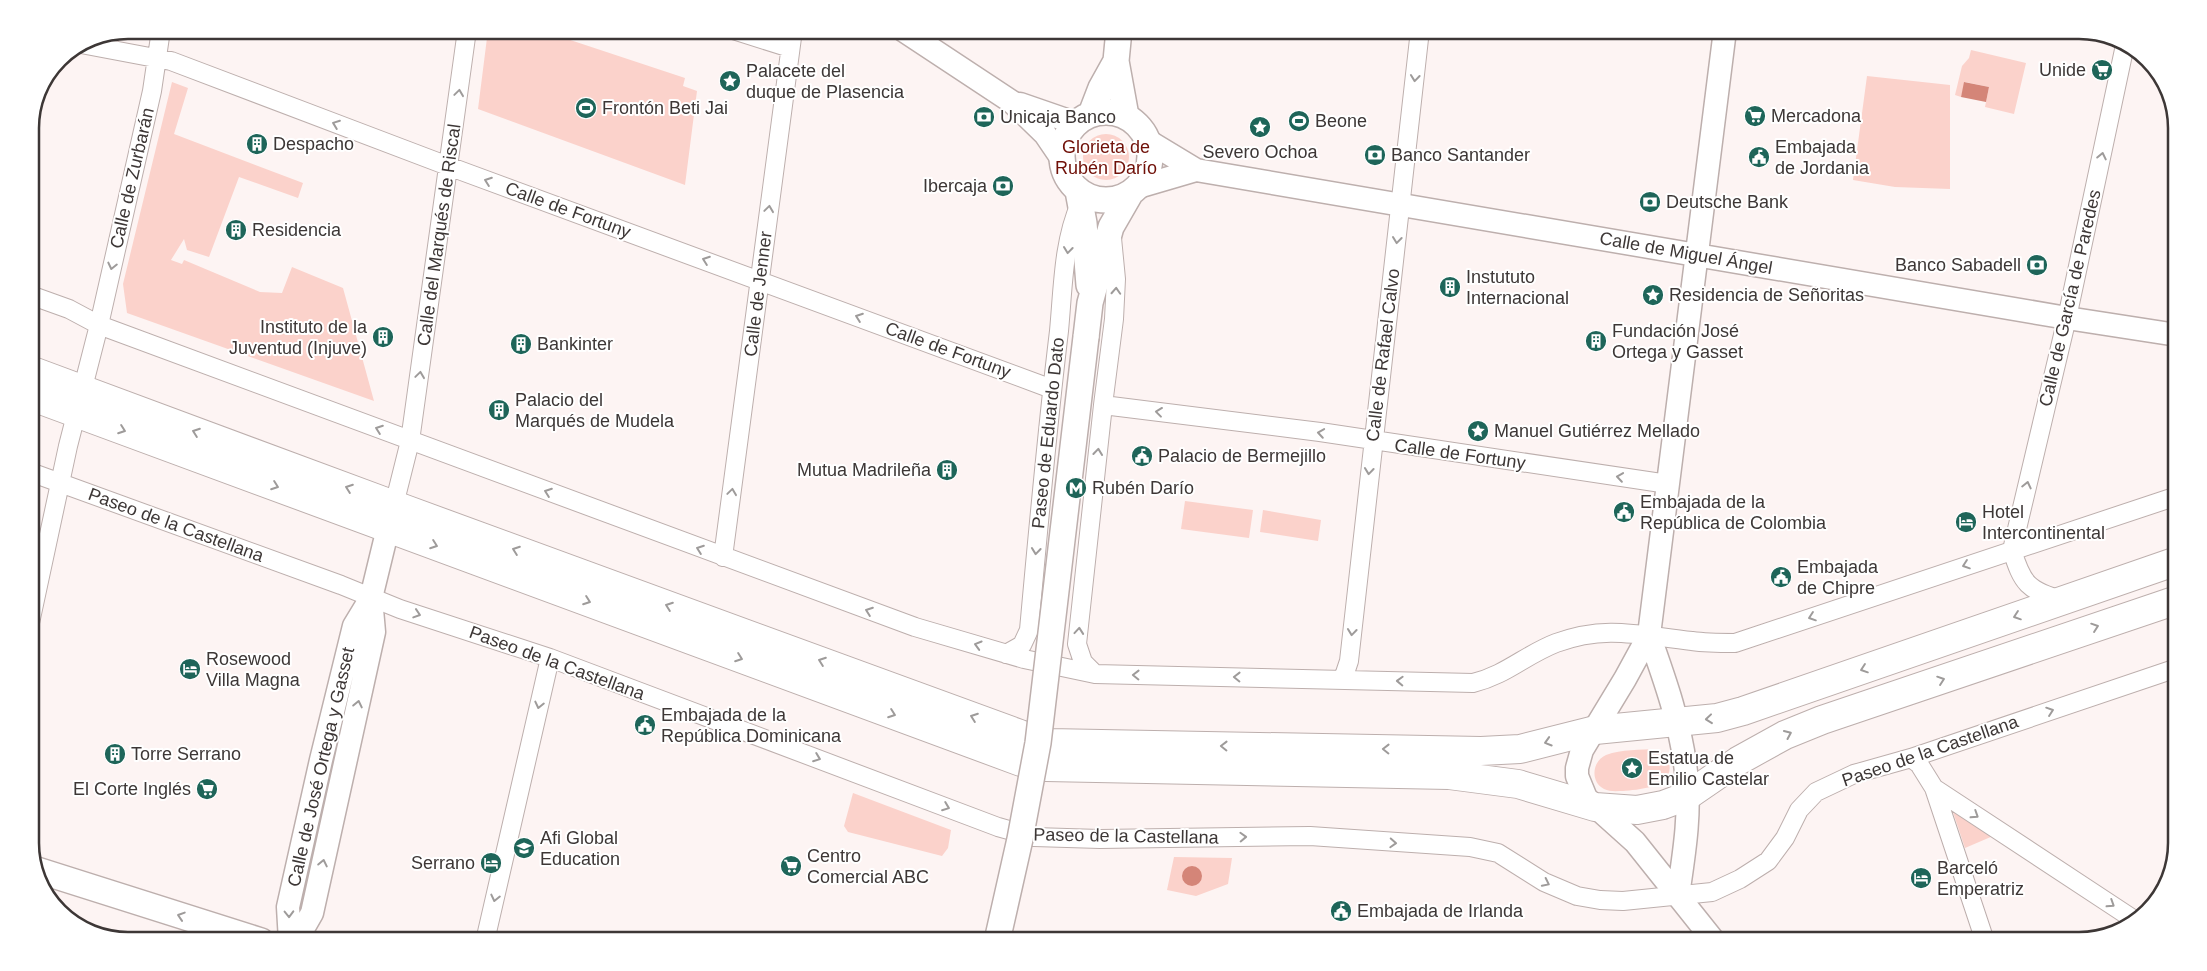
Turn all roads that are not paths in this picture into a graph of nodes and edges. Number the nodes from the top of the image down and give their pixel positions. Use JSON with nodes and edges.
{"nodes":[{"id":1,"x":159,"y":39,"type":"edge"},
{"id":2,"x":466,"y":39,"type":"edge"},
{"id":3,"x":762,"y":39,"type":"edge"},
{"id":4,"x":792,"y":39,"type":"edge"},
{"id":5,"x":917,"y":39,"type":"edge"},
{"id":6,"x":1118,"y":39,"type":"edge"},
{"id":7,"x":1419,"y":39,"type":"edge"},
{"id":8,"x":1723,"y":39,"type":"edge"},
{"id":9,"x":93,"y":46,"type":"edge"},
{"id":10,"x":790,"y":48,"type":"junction"},
{"id":11,"x":2125,"y":51,"type":"edge"},
{"id":12,"x":156,"y":58,"type":"junction"},
{"id":13,"x":1116,"y":61,"type":"junction"},
{"id":14,"x":1012,"y":102,"type":"junction"},
{"id":15,"x":1126,"y":116,"type":"junction"},
{"id":16,"x":1083,"y":119,"type":"junction"},
{"id":17,"x":1148,"y":141,"type":"junction"},
{"id":18,"x":1062,"y":159,"type":"junction"},
{"id":19,"x":448,"y":166,"type":"junction"},
{"id":20,"x":1196,"y":170,"type":"junction"},
{"id":21,"x":1134,"y":190,"type":"junction"},
{"id":22,"x":1080,"y":198,"type":"junction"},
{"id":23,"x":1402,"y":205,"type":"junction"},
{"id":24,"x":1111,"y":227,"type":"junction"},
{"id":25,"x":1697,"y":255,"type":"junction"},
{"id":26,"x":760,"y":280,"type":"junction"},
{"id":27,"x":39,"y":298,"type":"edge"},
{"id":28,"x":1090,"y":303,"type":"junction"},
{"id":29,"x":2067,"y":318,"type":"junction"},
{"id":30,"x":99,"y":325,"type":"junction"},
{"id":31,"x":2168,"y":333,"type":"edge"},
{"id":32,"x":39,"y":376,"type":"edge"},
{"id":33,"x":1052,"y":389,"type":"junction"},
{"id":34,"x":39,"y":397,"type":"edge"},
{"id":35,"x":80,"y":401,"type":"junction"},
{"id":36,"x":1103,"y":405,"type":"junction"},
{"id":37,"x":410,"y":441,"type":"junction"},
{"id":38,"x":1372,"y":441,"type":"junction"},
{"id":39,"x":39,"y":475,"type":"edge"},
{"id":40,"x":61,"y":482,"type":"junction"},
{"id":41,"x":1668,"y":484,"type":"junction"},
{"id":42,"x":2168,"y":499,"type":"edge"},
{"id":43,"x":391,"y":517,"type":"junction"},
{"id":44,"x":2012,"y":550,"type":"junction"},
{"id":45,"x":723,"y":558,"type":"junction"},
{"id":46,"x":2168,"y":564,"type":"edge"},
{"id":47,"x":39,"y":581,"type":"edge"},
{"id":48,"x":371,"y":598,"type":"junction"},
{"id":49,"x":2063,"y":600,"type":"junction"},
{"id":50,"x":2168,"y":603,"type":"edge"},
{"id":51,"x":1649,"y":635,"type":"junction"},
{"id":52,"x":1006,"y":654,"type":"junction"},
{"id":53,"x":550,"y":658,"type":"junction"},
{"id":54,"x":2168,"y":671,"type":"edge"},
{"id":55,"x":1095,"y":674,"type":"junction"},
{"id":56,"x":1343,"y":680,"type":"junction"},
{"id":57,"x":1677,"y":722,"type":"junction"},
{"id":58,"x":1595,"y":730,"type":"junction"},
{"id":59,"x":1911,"y":758,"type":"junction"},
{"id":60,"x":1934,"y":788,"type":"junction"},
{"id":61,"x":1687,"y":796,"type":"junction"},
{"id":62,"x":1595,"y":807,"type":"junction"},
{"id":63,"x":43,"y":872,"type":"edge"},
{"id":64,"x":1678,"y":895,"type":"junction"},
{"id":65,"x":2129,"y":917,"type":"edge"},
{"id":66,"x":233,"y":932,"type":"edge"},
{"id":67,"x":289,"y":932,"type":"edge"},
{"id":68,"x":301,"y":932,"type":"edge"},
{"id":69,"x":487,"y":932,"type":"edge"},
{"id":70,"x":1000,"y":932,"type":"edge"},
{"id":71,"x":1707,"y":932,"type":"edge"},
{"id":72,"x":1982,"y":932,"type":"edge"}],
"edges":[{"from":1,"to":12,"type":"street","name":"Calle de Zurbarán"},
{"from":19,"to":2,"type":"street","name":"Calle del Marqués de Riscal","one_way":true},
{"from":3,"to":10,"type":"street"},
{"from":4,"to":10,"type":"street","name":"Calle de Jenner"},
{"from":5,"to":14,"type":"street"},
{"from":6,"to":13,"type":"main road"},
{"from":7,"to":23,"type":"street","name":"Calle de Rafael Calvo","one_way":true},
{"from":8,"to":25,"type":"street"},
{"from":9,"to":12,"type":"street","name":"Calle de Fortuny"},
{"from":26,"to":10,"type":"street","name":"Calle de Jenner","one_way":true},
{"from":29,"to":11,"type":"street","name":"Calle de García de Paredes","one_way":true},
{"from":19,"to":12,"type":"street","name":"Calle de Fortuny","one_way":true},
{"from":12,"to":30,"type":"street","name":"Calle de Zurbarán","one_way":true},
{"from":13,"to":15,"type":"main road"},
{"from":13,"to":16,"type":"main road"},
{"from":14,"to":16,"type":"street"},
{"from":14,"to":18,"type":"street"},
{"from":15,"to":16,"type":"main road"},
{"from":15,"to":17,"type":"main road"},
{"from":16,"to":18,"type":"main road"},
{"from":17,"to":20,"type":"street","name":"Calle de Miguel Ángel"},
{"from":17,"to":21,"type":"main road"},
{"from":18,"to":22,"type":"main road"},
{"from":26,"to":19,"type":"street","name":"Calle de Fortuny","one_way":true},
{"from":37,"to":19,"type":"street","name":"Calle del Marqués de Riscal","one_way":true},
{"from":20,"to":21,"type":"street","name":"Calle de Miguel Ángel"},
{"from":20,"to":23,"type":"street","name":"Calle de Miguel Ángel"},
{"from":21,"to":22,"type":"main road"},
{"from":21,"to":24,"type":"main road"},
{"from":22,"to":28,"type":"main road"},
{"from":22,"to":33,"type":"street","name":"Paseo de Eduardo Dato","one_way":true},
{"from":23,"to":25,"type":"street","name":"Calle de Miguel Ángel"},
{"from":23,"to":38,"type":"street","name":"Calle de Rafael Calvo","one_way":true},
{"from":24,"to":28,"type":"main road"},
{"from":36,"to":24,"type":"street","one_way":true},
{"from":25,"to":29,"type":"street","name":"Calle de Miguel Ángel"},
{"from":25,"to":41,"type":"street"},
{"from":33,"to":26,"type":"street","name":"Calle de Fortuny","one_way":true},
{"from":45,"to":26,"type":"street","name":"Calle de Jenner","one_way":true},
{"from":27,"to":30,"type":"street"},
{"from":28,"to":70,"type":"main road","bridge":true},
{"from":29,"to":31,"type":"street","name":"Calle de Miguel Ángel"},
{"from":44,"to":29,"type":"street","name":"Calle de García de Paredes","one_way":true},
{"from":30,"to":35,"type":"street","name":"Calle de Zurbarán"},
{"from":37,"to":30,"type":"street","one_way":true},
{"from":32,"to":35,"type":"highway"},
{"from":33,"to":52,"type":"street","name":"Paseo de Eduardo Dato","one_way":true},
{"from":34,"to":35,"type":"highway"},
{"from":35,"to":40,"type":"street","name":"Calle de Zurbarán"},
{"from":35,"to":43,"type":"highway"},
{"from":38,"to":36,"type":"street","name":"Calle de Fortuny","one_way":true},
{"from":55,"to":36,"type":"street","one_way":true},
{"from":37,"to":43,"type":"street","name":"Calle de José Ortega y Gasset"},
{"from":45,"to":37,"type":"street","one_way":true},
{"from":41,"to":38,"type":"street","name":"Calle de Fortuny","one_way":true},
{"from":38,"to":56,"type":"street","name":"Calle de Rafael Calvo","one_way":true},
{"from":39,"to":40,"type":"street","name":"Paseo de la Castellana"},
{"from":40,"to":47,"type":"street","name":"Calle de Zurbarán"},
{"from":40,"to":48,"type":"street","name":"Paseo de la Castellana"},
{"from":41,"to":51,"type":"street"},
{"from":42,"to":44,"type":"street"},
{"from":43,"to":48,"type":"street","name":"Calle de José Ortega y Gasset"},
{"from":58,"to":43,"type":"highway","one_way":true},
{"from":43,"to":62,"type":"highway","one_way":true},
{"from":44,"to":49,"type":"street"},
{"from":44,"to":51,"type":"street","one_way":true},
{"from":52,"to":45,"type":"street","one_way":true},
{"from":46,"to":49,"type":"highway"},
{"from":48,"to":53,"type":"street","name":"Paseo de la Castellana","one_way":true},
{"from":48,"to":67,"type":"street","name":"Calle de José Ortega y Gasset","one_way":true},
{"from":68,"to":48,"type":"street","name":"Calle de José Ortega y Gasset","one_way":true},
{"from":49,"to":57,"type":"highway","one_way":true},
{"from":61,"to":50,"type":"highway","one_way":true},
{"from":51,"to":56,"type":"street","one_way":true},
{"from":51,"to":57,"type":"street"},
{"from":51,"to":58,"type":"street"},
{"from":52,"to":55,"type":"street"},
{"from":53,"to":64,"type":"street","name":"Paseo de la Castellana","one_way":true},
{"from":53,"to":69,"type":"street","one_way":true},
{"from":59,"to":54,"type":"street","name":"Paseo de la Castellana","one_way":true},
{"from":56,"to":55,"type":"street","one_way":true},
{"from":57,"to":58,"type":"highway"},
{"from":57,"to":61,"type":"street"},
{"from":58,"to":62,"type":"street"},
{"from":59,"to":60,"type":"street"},
{"from":59,"to":64,"type":"street","name":"Paseo de la Castellana"},
{"from":60,"to":65,"type":"street","one_way":true},
{"from":60,"to":72,"type":"street"},
{"from":61,"to":62,"type":"highway"},
{"from":61,"to":64,"type":"street"},
{"from":62,"to":64,"type":"street"},
{"from":66,"to":63,"type":"main road","one_way":true},
{"from":64,"to":71,"type":"street"}]}
